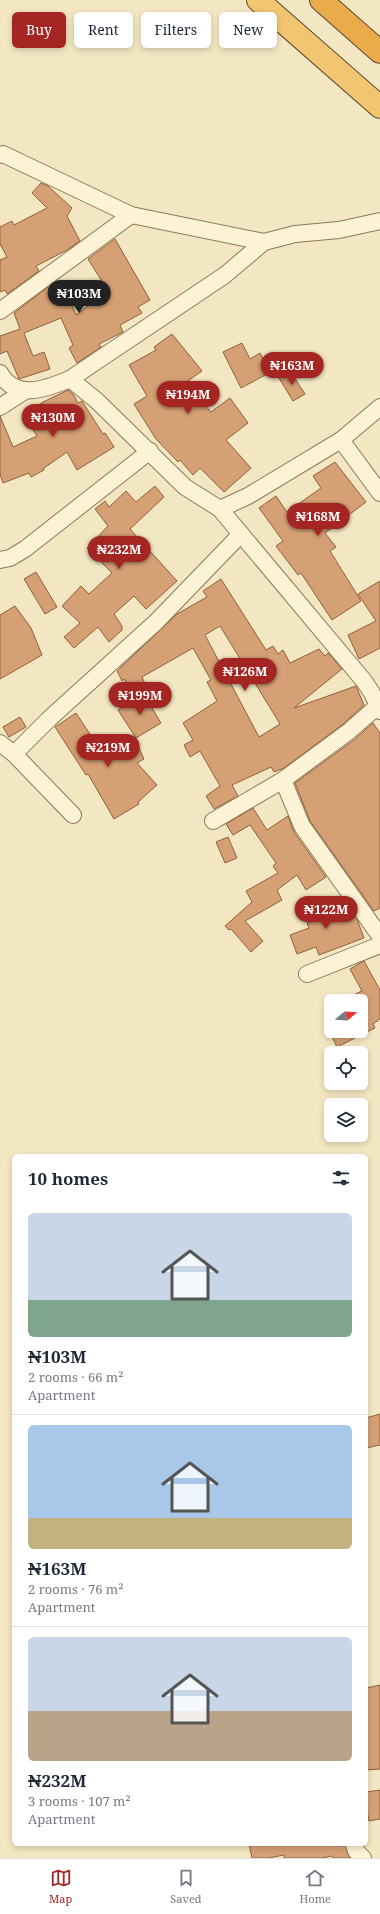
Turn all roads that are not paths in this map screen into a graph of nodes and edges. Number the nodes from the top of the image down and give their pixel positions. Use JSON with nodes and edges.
{"nodes":[{"id":1,"x":258,"y":0,"type":"edge"},
{"id":2,"x":322,"y":1,"type":"edge"},
{"id":3,"x":380,"y":52,"type":"edge"},
{"id":4,"x":380,"y":107,"type":"edge"},
{"id":5,"x":0,"y":155,"type":"edge"},
{"id":6,"x":131,"y":215,"type":"junction"},
{"id":7,"x":380,"y":221,"type":"edge"},
{"id":8,"x":264,"y":242,"type":"junction"},
{"id":9,"x":0,"y":311,"type":"edge"},
{"id":10,"x":0,"y":373,"type":"edge"},
{"id":11,"x":70,"y":379,"type":"junction"},
{"id":12,"x":25,"y":391,"type":"junction"},
{"id":13,"x":0,"y":407,"type":"edge"},
{"id":14,"x":380,"y":407,"type":"edge"},
{"id":15,"x":341,"y":440,"type":"junction"},
{"id":16,"x":150,"y":451,"type":"junction"},
{"id":17,"x":380,"y":493,"type":"edge"},
{"id":18,"x":220,"y":509,"type":"junction"},
{"id":19,"x":241,"y":534,"type":"junction"},
{"id":20,"x":0,"y":560,"type":"edge"},
{"id":21,"x":379,"y":707,"type":"edge"},
{"id":22,"x":0,"y":743,"type":"edge"},
{"id":23,"x":14,"y":754,"type":"junction"},
{"id":24,"x":283,"y":780,"type":"junction"},
{"id":25,"x":73,"y":815,"type":"dead end"},
{"id":26,"x":213,"y":820,"type":"dead end"},
{"id":27,"x":380,"y":936,"type":"edge"},
{"id":28,"x":380,"y":945,"type":"edge"},
{"id":29,"x":307,"y":974,"type":"dead end"},
{"id":30,"x":355,"y":1846,"type":"edge"},
{"id":31,"x":364,"y":1858,"type":"edge"}],
"edges":[{"from":1,"to":4,"type":"highway"},
{"from":2,"to":3,"type":"highway"},
{"from":5,"to":6,"type":"street"},
{"from":6,"to":8,"type":"street"},
{"from":6,"to":9,"type":"street"},
{"from":7,"to":8,"type":"street"},
{"from":8,"to":11,"type":"street"},
{"from":10,"to":12,"type":"street"},
{"from":11,"to":12,"type":"street"},
{"from":11,"to":16,"type":"street"},
{"from":12,"to":13,"type":"street"},
{"from":14,"to":15,"type":"street"},
{"from":15,"to":17,"type":"street"},
{"from":15,"to":18,"type":"street"},
{"from":16,"to":18,"type":"street"},
{"from":16,"to":20,"type":"street"},
{"from":18,"to":19,"type":"street"},
{"from":19,"to":21,"type":"street"},
{"from":19,"to":23,"type":"street"},
{"from":21,"to":24,"type":"street"},
{"from":22,"to":23,"type":"street"},
{"from":23,"to":25,"type":"street"},
{"from":24,"to":26,"type":"street"},
{"from":24,"to":27,"type":"street"},
{"from":28,"to":29,"type":"street"},
{"from":30,"to":31,"type":"street"}]}
